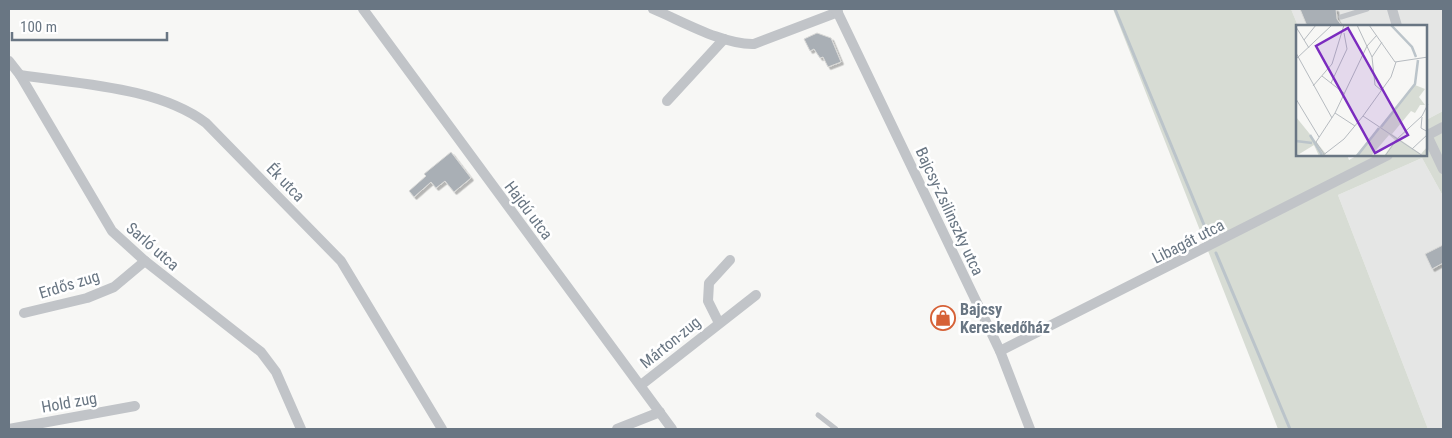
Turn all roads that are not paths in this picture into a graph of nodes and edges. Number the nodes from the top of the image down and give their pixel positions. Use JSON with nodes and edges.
{"nodes":[{"id":1,"x":363,"y":9,"type":"edge"},
{"id":2,"x":653,"y":9,"type":"edge"},
{"id":3,"x":1368,"y":9,"type":"edge"},
{"id":4,"x":1392,"y":9,"type":"edge"},
{"id":5,"x":837,"y":10,"type":"edge"},
{"id":6,"x":1341,"y":17,"type":"dead end"},
{"id":7,"x":1396,"y":25,"type":"edge"},
{"id":8,"x":724,"y":39,"type":"junction"},
{"id":9,"x":9,"y":62,"type":"edge"},
{"id":10,"x":20,"y":75,"type":"junction"},
{"id":11,"x":667,"y":101,"type":"dead end"},
{"id":12,"x":1443,"y":127,"type":"edge"},
{"id":13,"x":1427,"y":135,"type":"edge"},
{"id":14,"x":1427,"y":137,"type":"edge"},
{"id":15,"x":1386,"y":156,"type":"edge"},
{"id":16,"x":1443,"y":169,"type":"edge"},
{"id":17,"x":730,"y":260,"type":"dead end"},
{"id":18,"x":145,"y":262,"type":"junction"},
{"id":19,"x":756,"y":295,"type":"dead end"},
{"id":20,"x":24,"y":313,"type":"dead end"},
{"id":21,"x":719,"y":323,"type":"junction"},
{"id":22,"x":1000,"y":351,"type":"junction"},
{"id":23,"x":641,"y":385,"type":"junction"},
{"id":24,"x":136,"y":406,"type":"dead end"},
{"id":25,"x":660,"y":412,"type":"junction"},
{"id":26,"x":818,"y":415,"type":"dead end"},
{"id":27,"x":9,"y":429,"type":"edge"},
{"id":28,"x":301,"y":429,"type":"edge"},
{"id":29,"x":442,"y":429,"type":"edge"},
{"id":30,"x":617,"y":429,"type":"edge"},
{"id":31,"x":672,"y":429,"type":"edge"},
{"id":32,"x":836,"y":429,"type":"edge"},
{"id":33,"x":1030,"y":429,"type":"edge"}],
"edges":[{"from":1,"to":23,"type":"street","name":"Hajdú utca"},
{"from":2,"to":8,"type":"street"},
{"from":3,"to":6,"type":"lane"},
{"from":4,"to":7,"type":"street"},
{"from":5,"to":8,"type":"street"},
{"from":5,"to":22,"type":"street","name":"Bajcsy-Zsilinszky utca"},
{"from":8,"to":11,"type":"street"},
{"from":9,"to":10,"type":"street","name":"Sarló utca"},
{"from":10,"to":18,"type":"street","name":"Sarló utca"},
{"from":10,"to":29,"type":"street","name":"Ék utca"},
{"from":12,"to":13,"type":"street"},
{"from":14,"to":16,"type":"street"},
{"from":15,"to":22,"type":"street","name":"Libagát utca"},
{"from":17,"to":21,"type":"street","name":"Márton-zug"},
{"from":18,"to":20,"type":"street","name":"Erdős zug"},
{"from":18,"to":28,"type":"street","name":"Sarló utca"},
{"from":19,"to":21,"type":"street","name":"Márton-zug"},
{"from":21,"to":23,"type":"street","name":"Márton-zug"},
{"from":22,"to":33,"type":"street","name":"Bajcsy-Zsilinszky utca"},
{"from":23,"to":25,"type":"street","name":"Hajdú utca"},
{"from":24,"to":27,"type":"street","name":"Hold zug"},
{"from":25,"to":30,"type":"street"},
{"from":25,"to":31,"type":"street","name":"Hajdú utca"},
{"from":26,"to":32,"type":"lane"}]}
